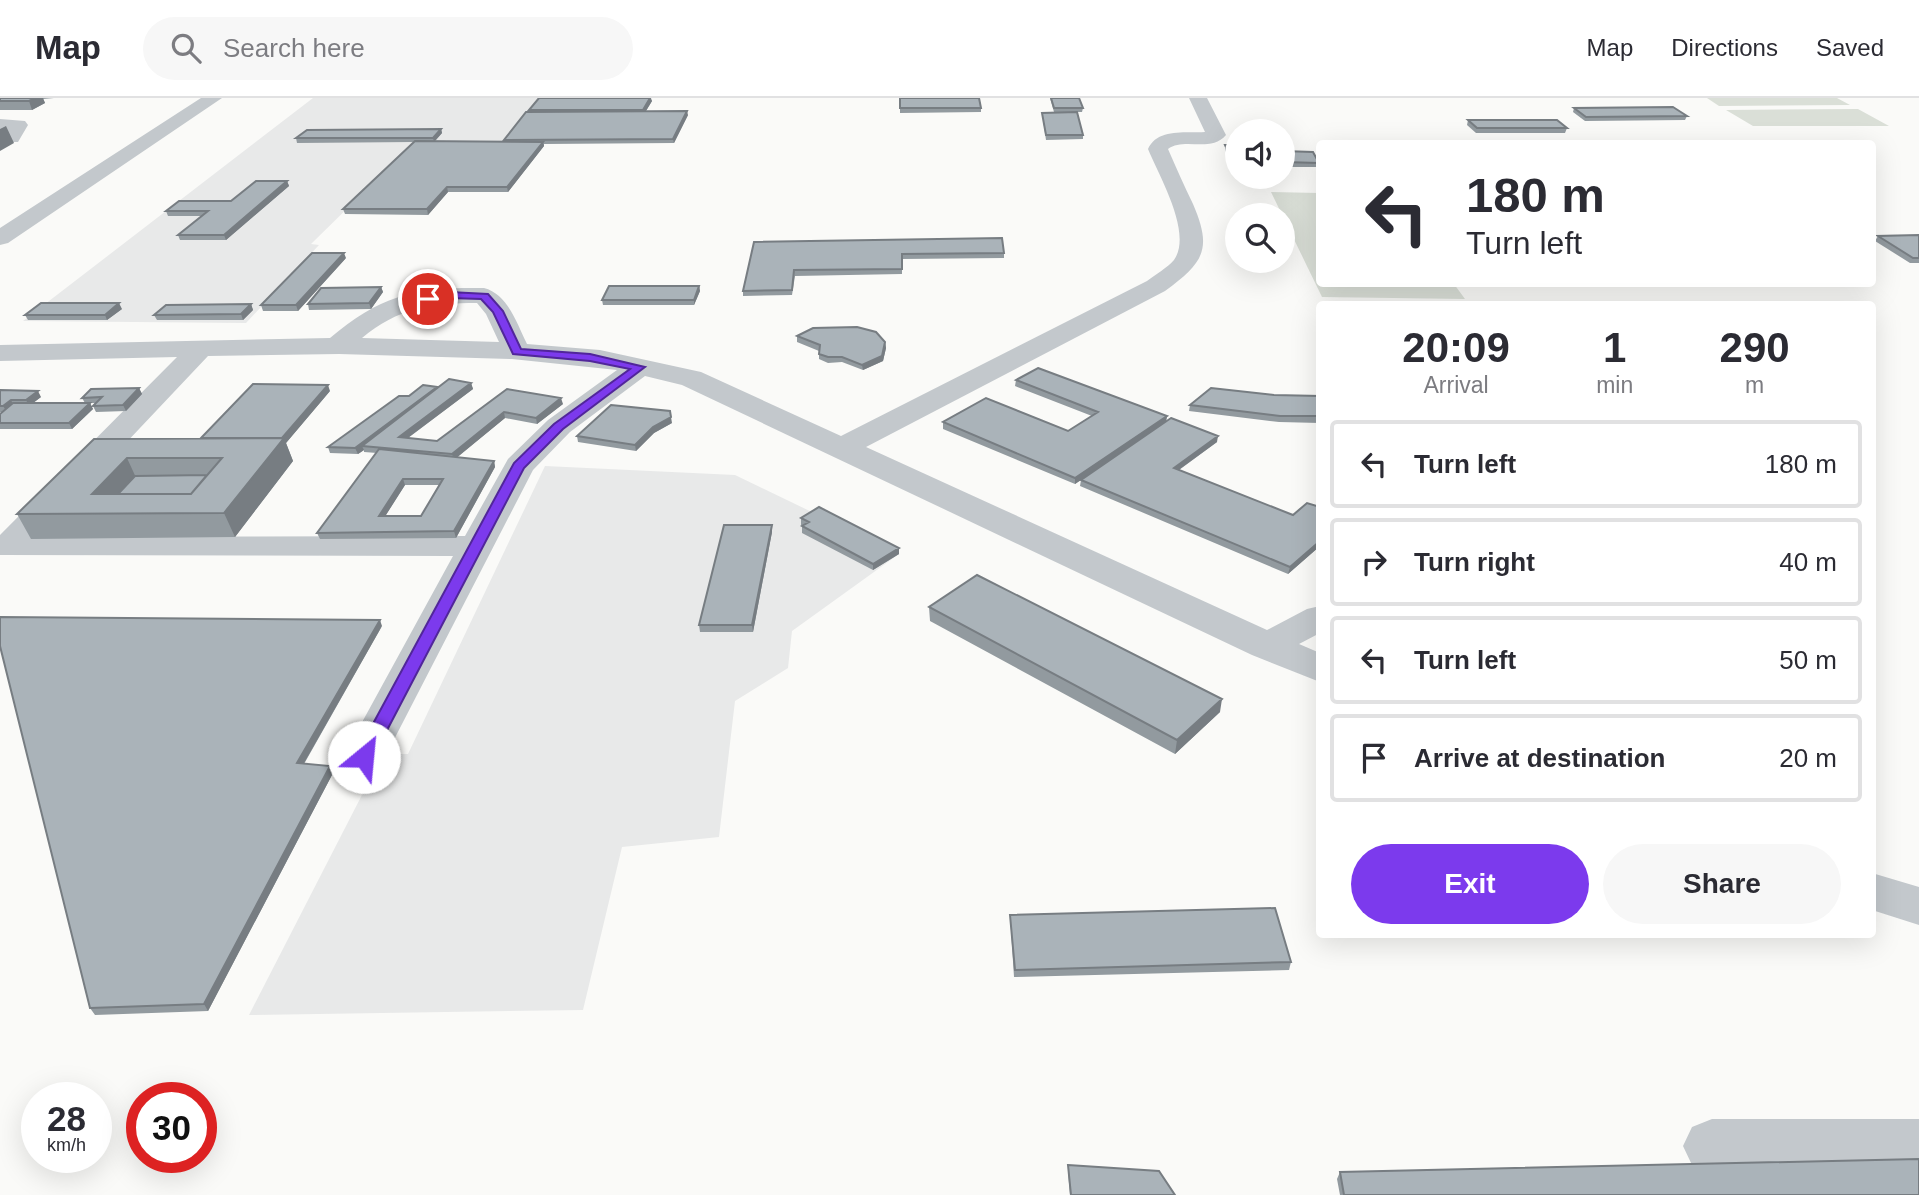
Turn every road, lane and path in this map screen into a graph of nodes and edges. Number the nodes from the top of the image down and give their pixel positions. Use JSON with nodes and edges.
{"nodes":[{"id":1,"x":213,"y":98,"type":"edge"},
{"id":2,"x":1198,"y":98,"type":"edge"},
{"id":3,"x":0,"y":238,"type":"edge"},
{"id":4,"x":336,"y":347,"type":"junction"},
{"id":5,"x":199,"y":350,"type":"junction"},
{"id":6,"x":517,"y":352,"type":"junction"},
{"id":7,"x":0,"y":354,"type":"edge"},
{"id":8,"x":639,"y":367,"type":"junction"},
{"id":9,"x":840,"y":447,"type":"junction"},
{"id":10,"x":476,"y":546,"type":"junction"},
{"id":11,"x":1316,"y":619,"type":"edge"},
{"id":12,"x":1266,"y":646,"type":"junction"},
{"id":13,"x":1316,"y":667,"type":"edge"},
{"id":14,"x":364,"y":757,"type":"dead end"},
{"id":15,"x":1876,"y":892,"type":"edge"},
{"id":16,"x":1919,"y":906,"type":"edge"},
{"id":17,"x":1712,"y":1146,"type":"dead end"},
{"id":18,"x":1919,"y":1146,"type":"edge"}],
"edges":[{"from":1,"to":3,"type":"street"},
{"from":2,"to":9,"type":"street"},
{"from":4,"to":5,"type":"street"},
{"from":4,"to":6,"type":"street"},
{"from":4,"to":6,"type":"street"},
{"from":5,"to":7,"type":"street"},
{"from":5,"to":10,"type":"street"},
{"from":6,"to":8,"type":"street"},
{"from":8,"to":9,"type":"street"},
{"from":8,"to":10,"type":"street"},
{"from":9,"to":12,"type":"street"},
{"from":10,"to":14,"type":"street"},
{"from":11,"to":12,"type":"street"},
{"from":12,"to":13,"type":"street"},
{"from":15,"to":16,"type":"street"},
{"from":17,"to":18,"type":"street"}]}
